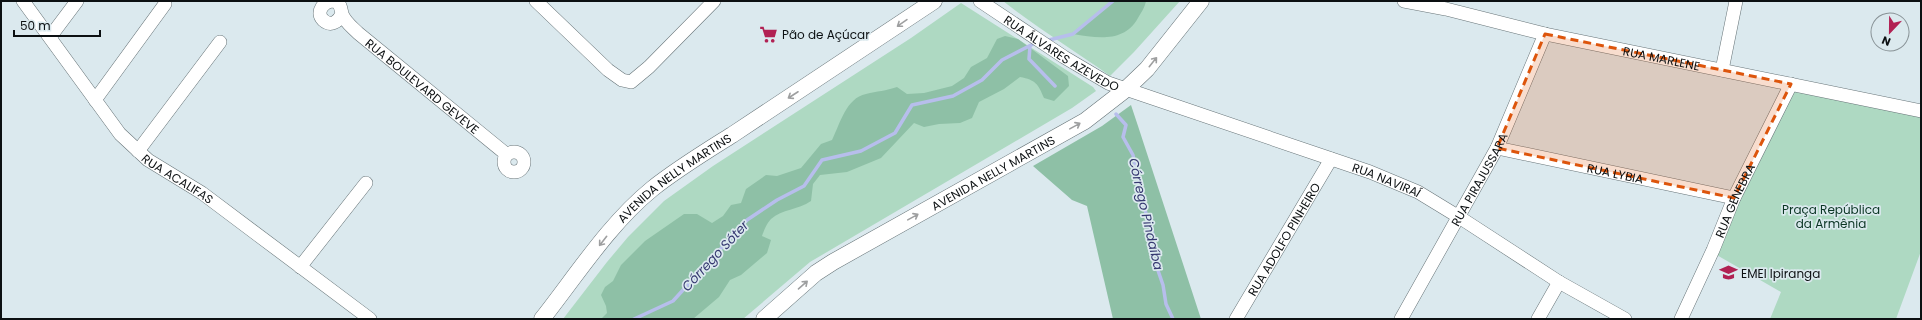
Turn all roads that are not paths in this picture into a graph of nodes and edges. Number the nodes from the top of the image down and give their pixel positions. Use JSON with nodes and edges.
{"nodes":[{"id":1,"x":22,"y":1,"type":"edge"},
{"id":2,"x":77,"y":1,"type":"edge"},
{"id":3,"x":536,"y":1,"type":"edge"},
{"id":4,"x":714,"y":1,"type":"edge"},
{"id":5,"x":934,"y":1,"type":"edge"},
{"id":6,"x":980,"y":1,"type":"edge"},
{"id":7,"x":1201,"y":1,"type":"edge"},
{"id":8,"x":1404,"y":1,"type":"edge"},
{"id":9,"x":1736,"y":1,"type":"edge"},
{"id":10,"x":165,"y":4,"type":"dead end"},
{"id":11,"x":1447,"y":5,"type":"edge"},
{"id":12,"x":342,"y":7,"type":"edge"},
{"id":13,"x":1545,"y":34,"type":"junction"},
{"id":14,"x":50,"y":37,"type":"junction"},
{"id":15,"x":220,"y":42,"type":"dead end"},
{"id":16,"x":1722,"y":70,"type":"junction"},
{"id":17,"x":1791,"y":84,"type":"junction"},
{"id":18,"x":1125,"y":90,"type":"junction"},
{"id":19,"x":95,"y":100,"type":"junction"},
{"id":20,"x":1921,"y":110,"type":"edge"},
{"id":21,"x":1497,"y":148,"type":"junction"},
{"id":22,"x":138,"y":151,"type":"junction"},
{"id":23,"x":506,"y":154,"type":"dead end"},
{"id":24,"x":1331,"y":159,"type":"junction"},
{"id":25,"x":366,"y":183,"type":"dead end"},
{"id":26,"x":1734,"y":198,"type":"junction"},
{"id":27,"x":1460,"y":217,"type":"junction"},
{"id":28,"x":300,"y":267,"type":"junction"},
{"id":29,"x":1559,"y":282,"type":"junction"},
{"id":30,"x":370,"y":319,"type":"edge"},
{"id":31,"x":542,"y":319,"type":"edge"},
{"id":32,"x":764,"y":319,"type":"edge"},
{"id":33,"x":1236,"y":319,"type":"edge"},
{"id":34,"x":1401,"y":319,"type":"edge"},
{"id":35,"x":1538,"y":319,"type":"edge"},
{"id":36,"x":1625,"y":319,"type":"edge"},
{"id":37,"x":1681,"y":319,"type":"edge"}],
"edges":[{"from":1,"to":14,"type":"street","name":"RUA ACALIFAS"},
{"from":2,"to":14,"type":"street"},
{"from":3,"to":4,"type":"street"},
{"from":5,"to":31,"type":"main road","name":"AVENIDA NELLY MARTINS","one_way":true},
{"from":6,"to":18,"type":"street","name":"RUA ÁLVARES AZEVEDO"},
{"from":18,"to":7,"type":"main road","name":"AVENIDA NELLY MARTINS","one_way":true},
{"from":8,"to":11,"type":"street","name":"RUA MARLENE"},
{"from":9,"to":16,"type":"street"},
{"from":10,"to":19,"type":"street"},
{"from":11,"to":13,"type":"street","name":"RUA MARLENE"},
{"from":12,"to":23,"type":"street","name":"RUA BOULEVARD GEVEVE"},
{"from":13,"to":16,"type":"street","name":"RUA MARLENE"},
{"from":13,"to":21,"type":"street","name":"RUA PIRAJUSSARA"},
{"from":14,"to":19,"type":"street","name":"RUA ACALIFAS"},
{"from":15,"to":22,"type":"street"},
{"from":16,"to":17,"type":"street","name":"RUA MARLENE"},
{"from":17,"to":20,"type":"street","name":"RUA MARLENE"},
{"from":17,"to":26,"type":"street","name":"RUA GENEBRA"},
{"from":18,"to":24,"type":"street","name":"RUA NAVIRAÍ"},
{"from":32,"to":18,"type":"main road","name":"AVENIDA NELLY MARTINS","one_way":true},
{"from":19,"to":22,"type":"street","name":"RUA ACALIFAS"},
{"from":21,"to":26,"type":"street","name":"RUA LYBIA"},
{"from":21,"to":27,"type":"street","name":"RUA PIRAJUSSARA"},
{"from":22,"to":28,"type":"street","name":"RUA ACALIFAS"},
{"from":24,"to":27,"type":"street","name":"RUA NAVIRAÍ"},
{"from":24,"to":33,"type":"street","name":"RUA ADOLFO PINHEIRO"},
{"from":25,"to":28,"type":"street"},
{"from":26,"to":37,"type":"street","name":"RUA GENEBRA"},
{"from":27,"to":29,"type":"street","name":"RUA NAVIRAÍ"},
{"from":27,"to":34,"type":"street","name":"RUA PIRAJUSSARA"},
{"from":28,"to":30,"type":"street","name":"RUA ACALIFAS"},
{"from":29,"to":35,"type":"street"},
{"from":29,"to":36,"type":"street","name":"RUA NAVIRAÍ"}]}
